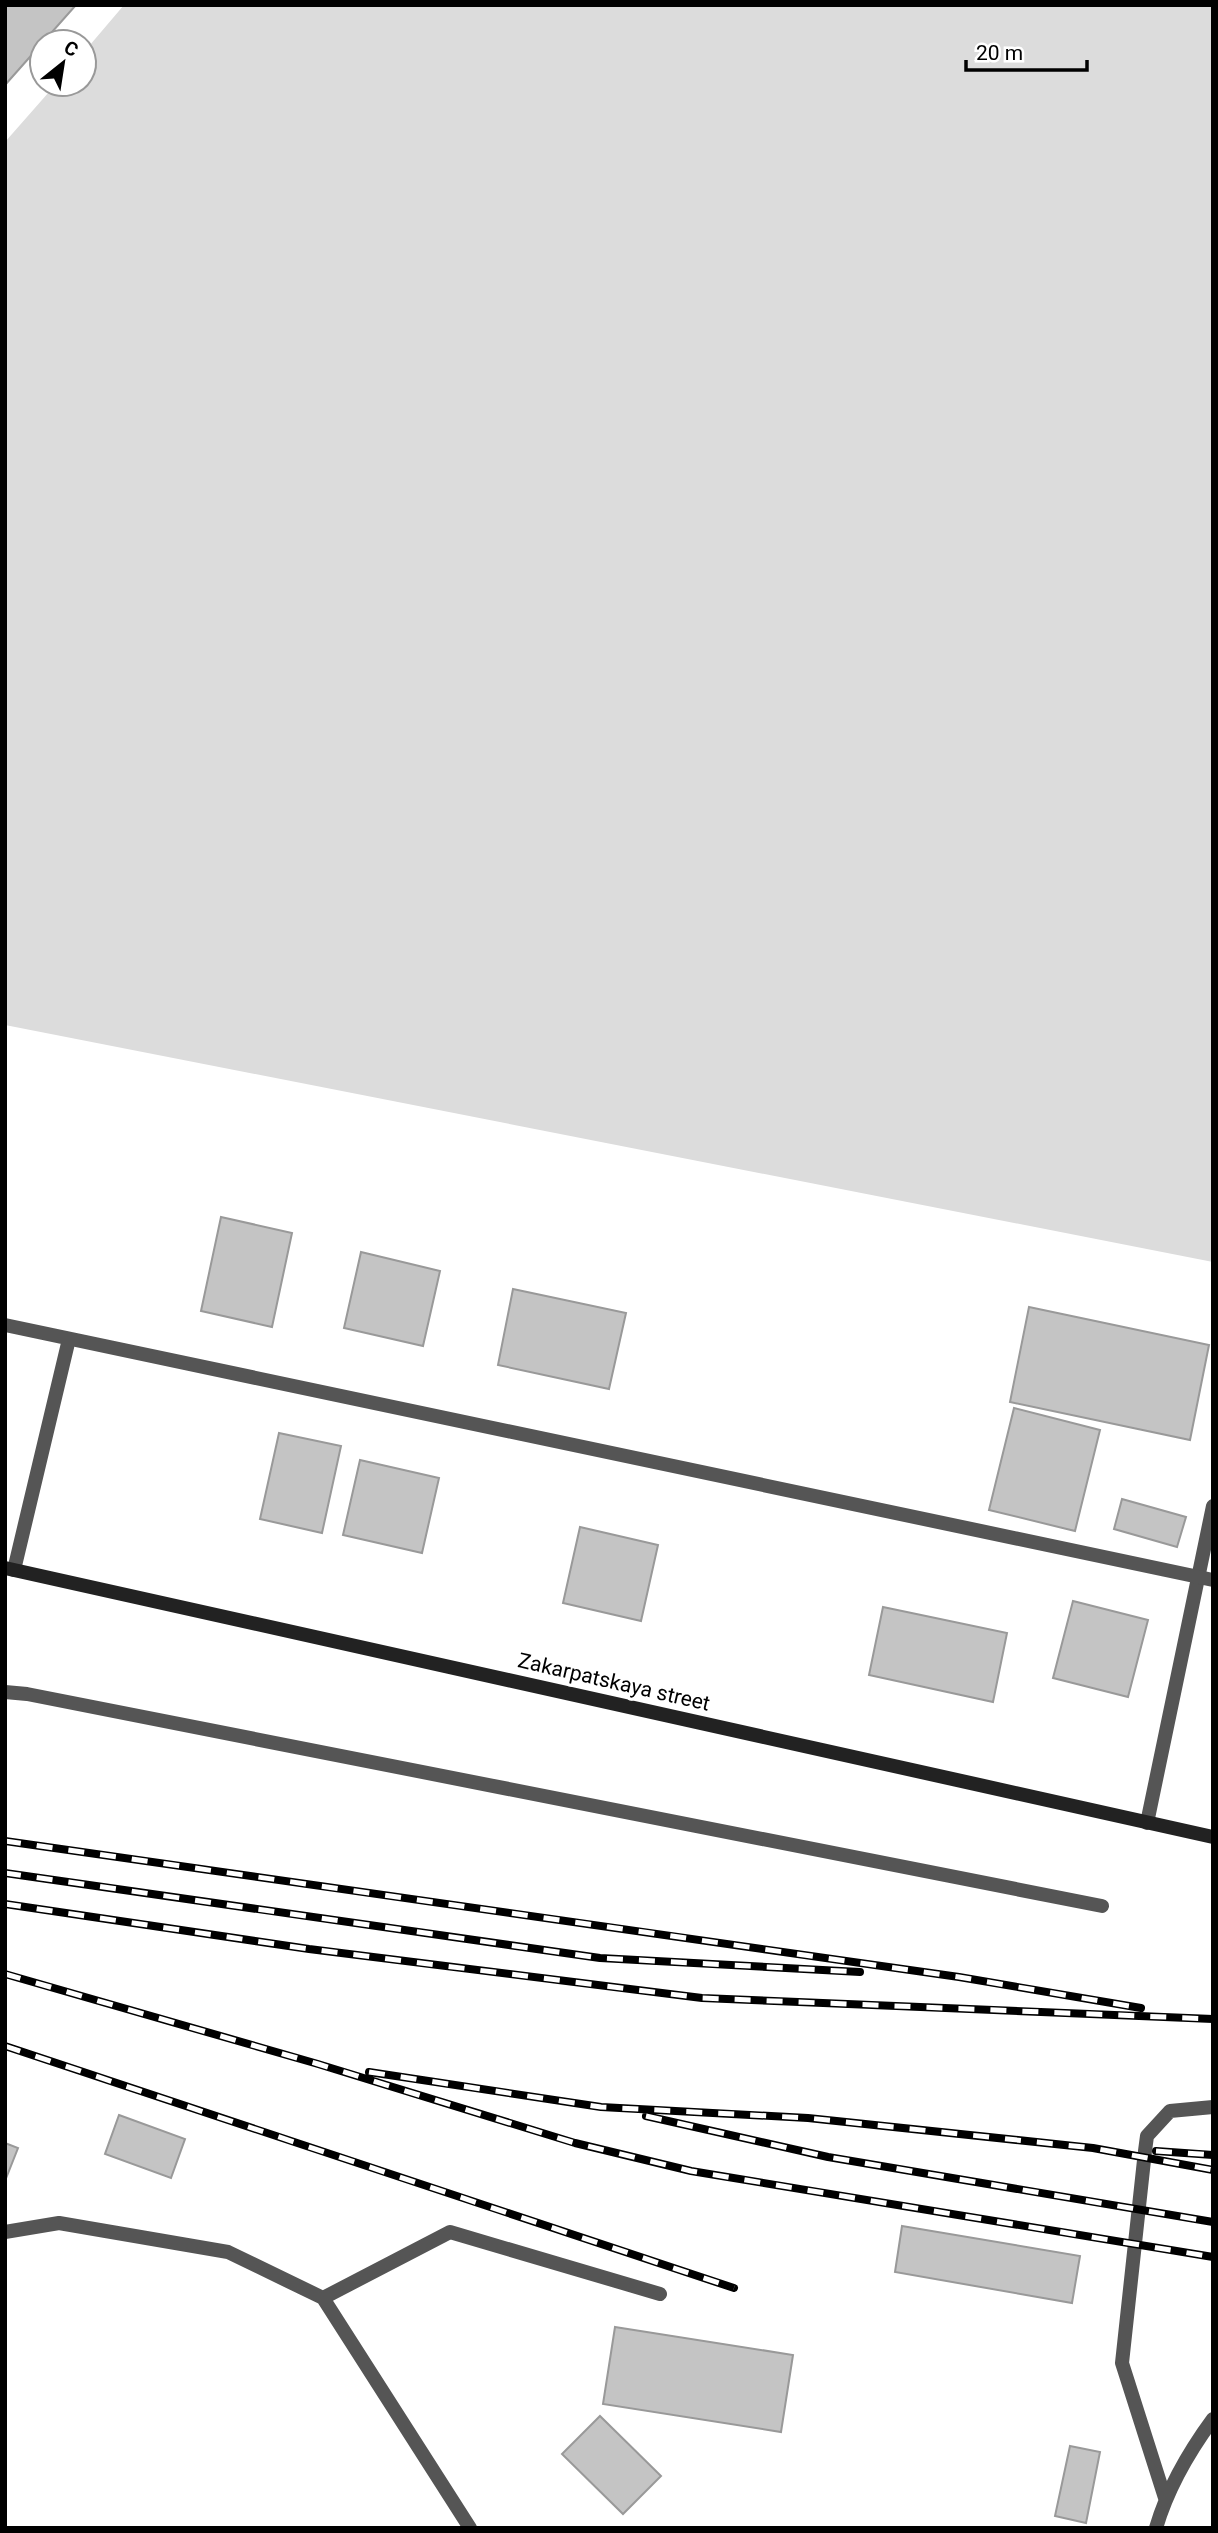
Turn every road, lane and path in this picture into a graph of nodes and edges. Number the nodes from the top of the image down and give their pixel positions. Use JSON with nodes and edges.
{"nodes":[{"id":1,"x":5,"y":1325,"type":"edge"},
{"id":2,"x":69,"y":1339,"type":"junction"},
{"id":3,"x":1213,"y":1506,"type":"edge"},
{"id":4,"x":10,"y":1569,"type":"edge"},
{"id":5,"x":1205,"y":1578,"type":"edge"},
{"id":6,"x":5,"y":1692,"type":"edge"},
{"id":7,"x":1147,"y":1823,"type":"junction"},
{"id":8,"x":1213,"y":1837,"type":"edge"},
{"id":9,"x":1102,"y":1906,"type":"dead end"},
{"id":10,"x":1213,"y":2107,"type":"edge"},
{"id":11,"x":5,"y":2232,"type":"edge"},
{"id":12,"x":660,"y":2294,"type":"dead end"},
{"id":13,"x":323,"y":2298,"type":"junction"},
{"id":14,"x":1213,"y":2419,"type":"edge"},
{"id":15,"x":1165,"y":2498,"type":"junction"},
{"id":16,"x":471,"y":2528,"type":"edge"},
{"id":17,"x":1156,"y":2528,"type":"edge"}],
"edges":[{"from":1,"to":2,"type":"street"},
{"from":2,"to":4,"type":"street"},
{"from":2,"to":5,"type":"street"},
{"from":3,"to":5,"type":"street"},
{"from":4,"to":7,"type":"street","name":"Zakarpatskaya street"},
{"from":5,"to":7,"type":"street"},
{"from":6,"to":9,"type":"street"},
{"from":7,"to":8,"type":"street","name":"Zakarpatskaya street"},
{"from":10,"to":15,"type":"street"},
{"from":11,"to":13,"type":"street"},
{"from":12,"to":13,"type":"street"},
{"from":13,"to":16,"type":"street"},
{"from":14,"to":15,"type":"street"},
{"from":15,"to":17,"type":"street"}]}
